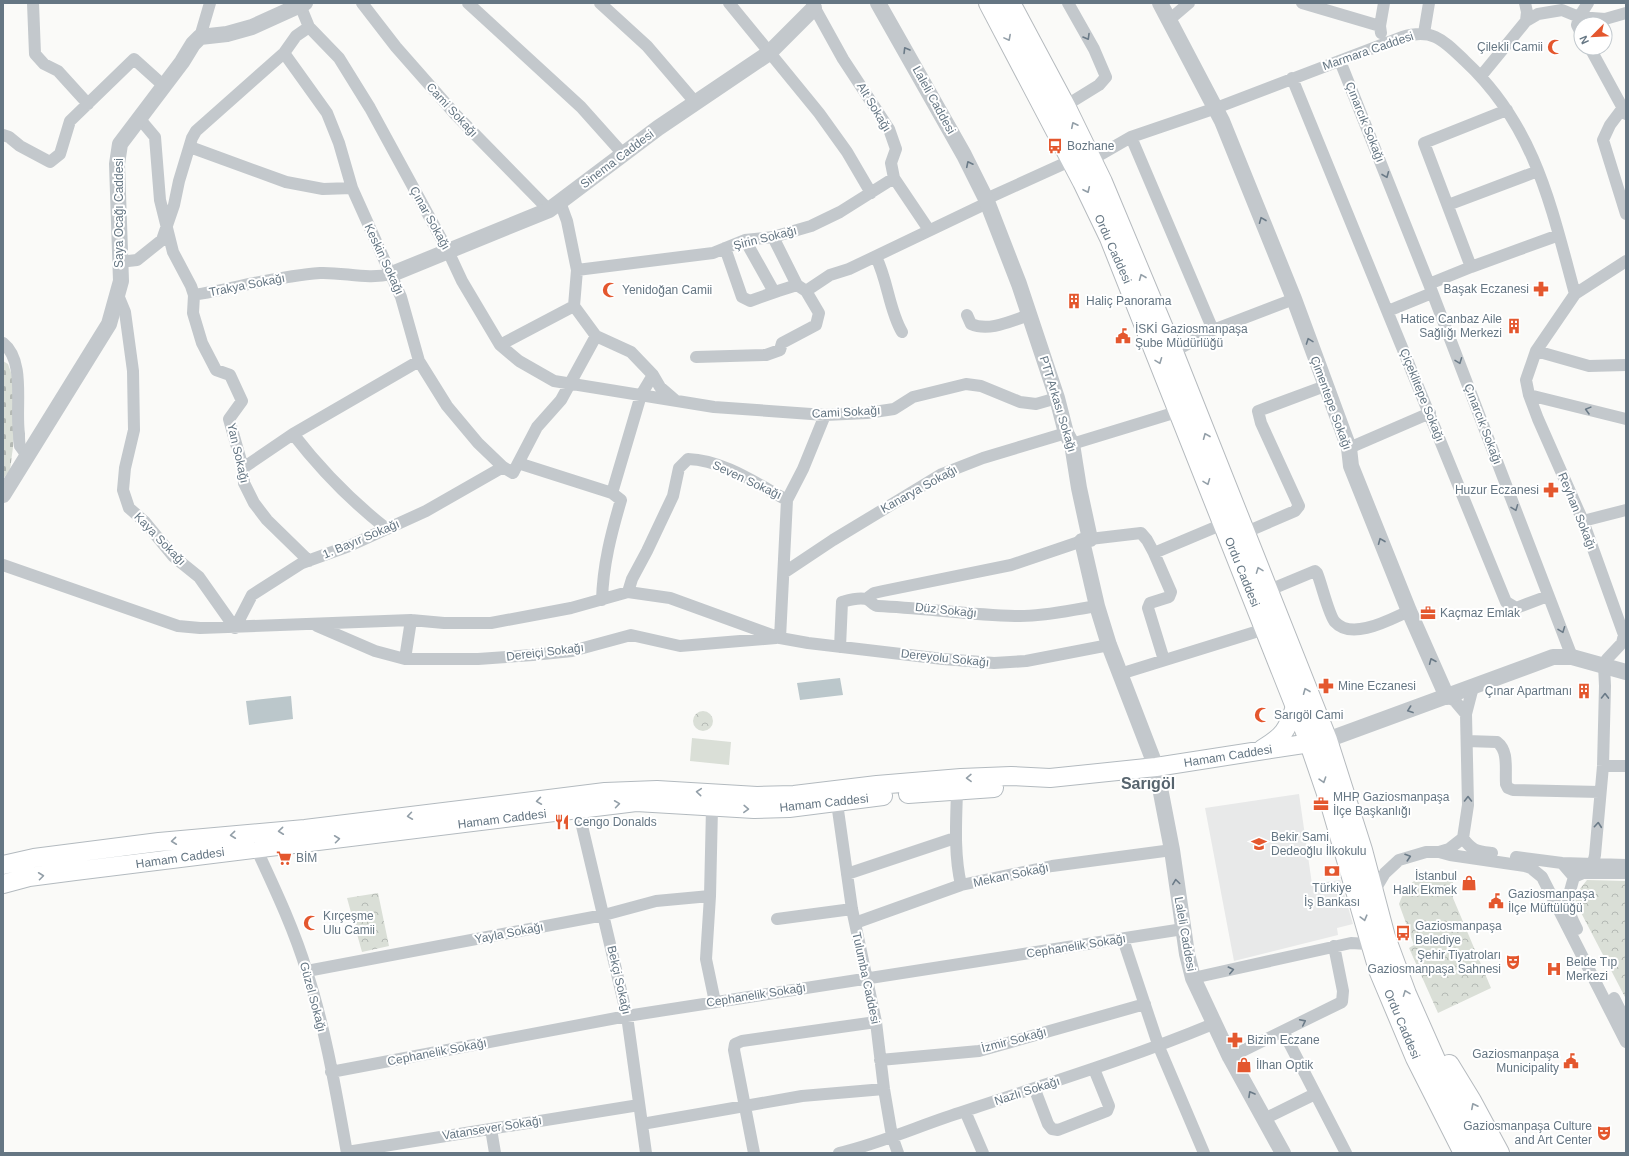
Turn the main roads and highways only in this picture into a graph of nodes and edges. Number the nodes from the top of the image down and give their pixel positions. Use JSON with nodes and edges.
{"nodes":[{"id":1,"x":989,"y":3,"type":"edge"},
{"id":2,"x":1010,"y":3,"type":"edge"},
{"id":3,"x":1081,"y":160,"type":"junction"},
{"id":4,"x":1295,"y":707,"type":"junction"},
{"id":5,"x":1318,"y":742,"type":"junction"},
{"id":6,"x":1259,"y":751,"type":"junction"},
{"id":7,"x":1050,"y":778,"type":"junction"},
{"id":8,"x":837,"y":796,"type":"junction"},
{"id":9,"x":578,"y":802,"type":"junction"},
{"id":10,"x":215,"y":846,"type":"junction"},
{"id":11,"x":3,"y":865,"type":"edge"},
{"id":12,"x":3,"y":884,"type":"edge"},
{"id":13,"x":1412,"y":1030,"type":"junction"},
{"id":14,"x":1449,"y":1153,"type":"edge"},
{"id":15,"x":1464,"y":1153,"type":"edge"},
{"id":16,"x":1481,"y":1153,"type":"edge"},
{"id":17,"x":1499,"y":1153,"type":"edge"}],
"edges":[{"from":1,"to":3,"type":"main road","name":"Ordu Caddesi","one_way":true},
{"from":3,"to":2,"type":"main road","name":"Ordu Caddesi","one_way":true},
{"from":3,"to":4,"type":"main road","name":"Ordu Caddesi","one_way":true},
{"from":5,"to":3,"type":"main road","name":"Ordu Caddesi","one_way":true},
{"from":4,"to":5,"type":"main road","name":"Ordu Caddesi"},
{"from":4,"to":6,"type":"main road"},
{"from":5,"to":6,"type":"main road","name":"Hamam Caddesi"},
{"from":13,"to":5,"type":"main road","name":"Ordu Caddesi","one_way":true},
{"from":5,"to":13,"type":"main road","name":"Ordu Caddesi","one_way":true},
{"from":6,"to":7,"type":"main road","name":"Hamam Caddesi"},
{"from":7,"to":8,"type":"main road","name":"Hamam Caddesi","one_way":true},
{"from":7,"to":8,"type":"main road","name":"Hamam Caddesi"},
{"from":9,"to":8,"type":"main road","name":"Hamam Caddesi","one_way":true},
{"from":8,"to":9,"type":"main road","name":"Hamam Caddesi","one_way":true},
{"from":9,"to":10,"type":"main road","name":"Hamam Caddesi"},
{"from":10,"to":11,"type":"main road","name":"Hamam Caddesi","one_way":true},
{"from":12,"to":10,"type":"main road","name":"Hamam Caddesi","one_way":true},
{"from":13,"to":14,"type":"main road"},
{"from":13,"to":15,"type":"main road","name":"Ordu Caddesi"},
{"from":13,"to":16,"type":"main road","name":"Ordu Caddesi"},
{"from":17,"to":13,"type":"main road","one_way":true}]}
